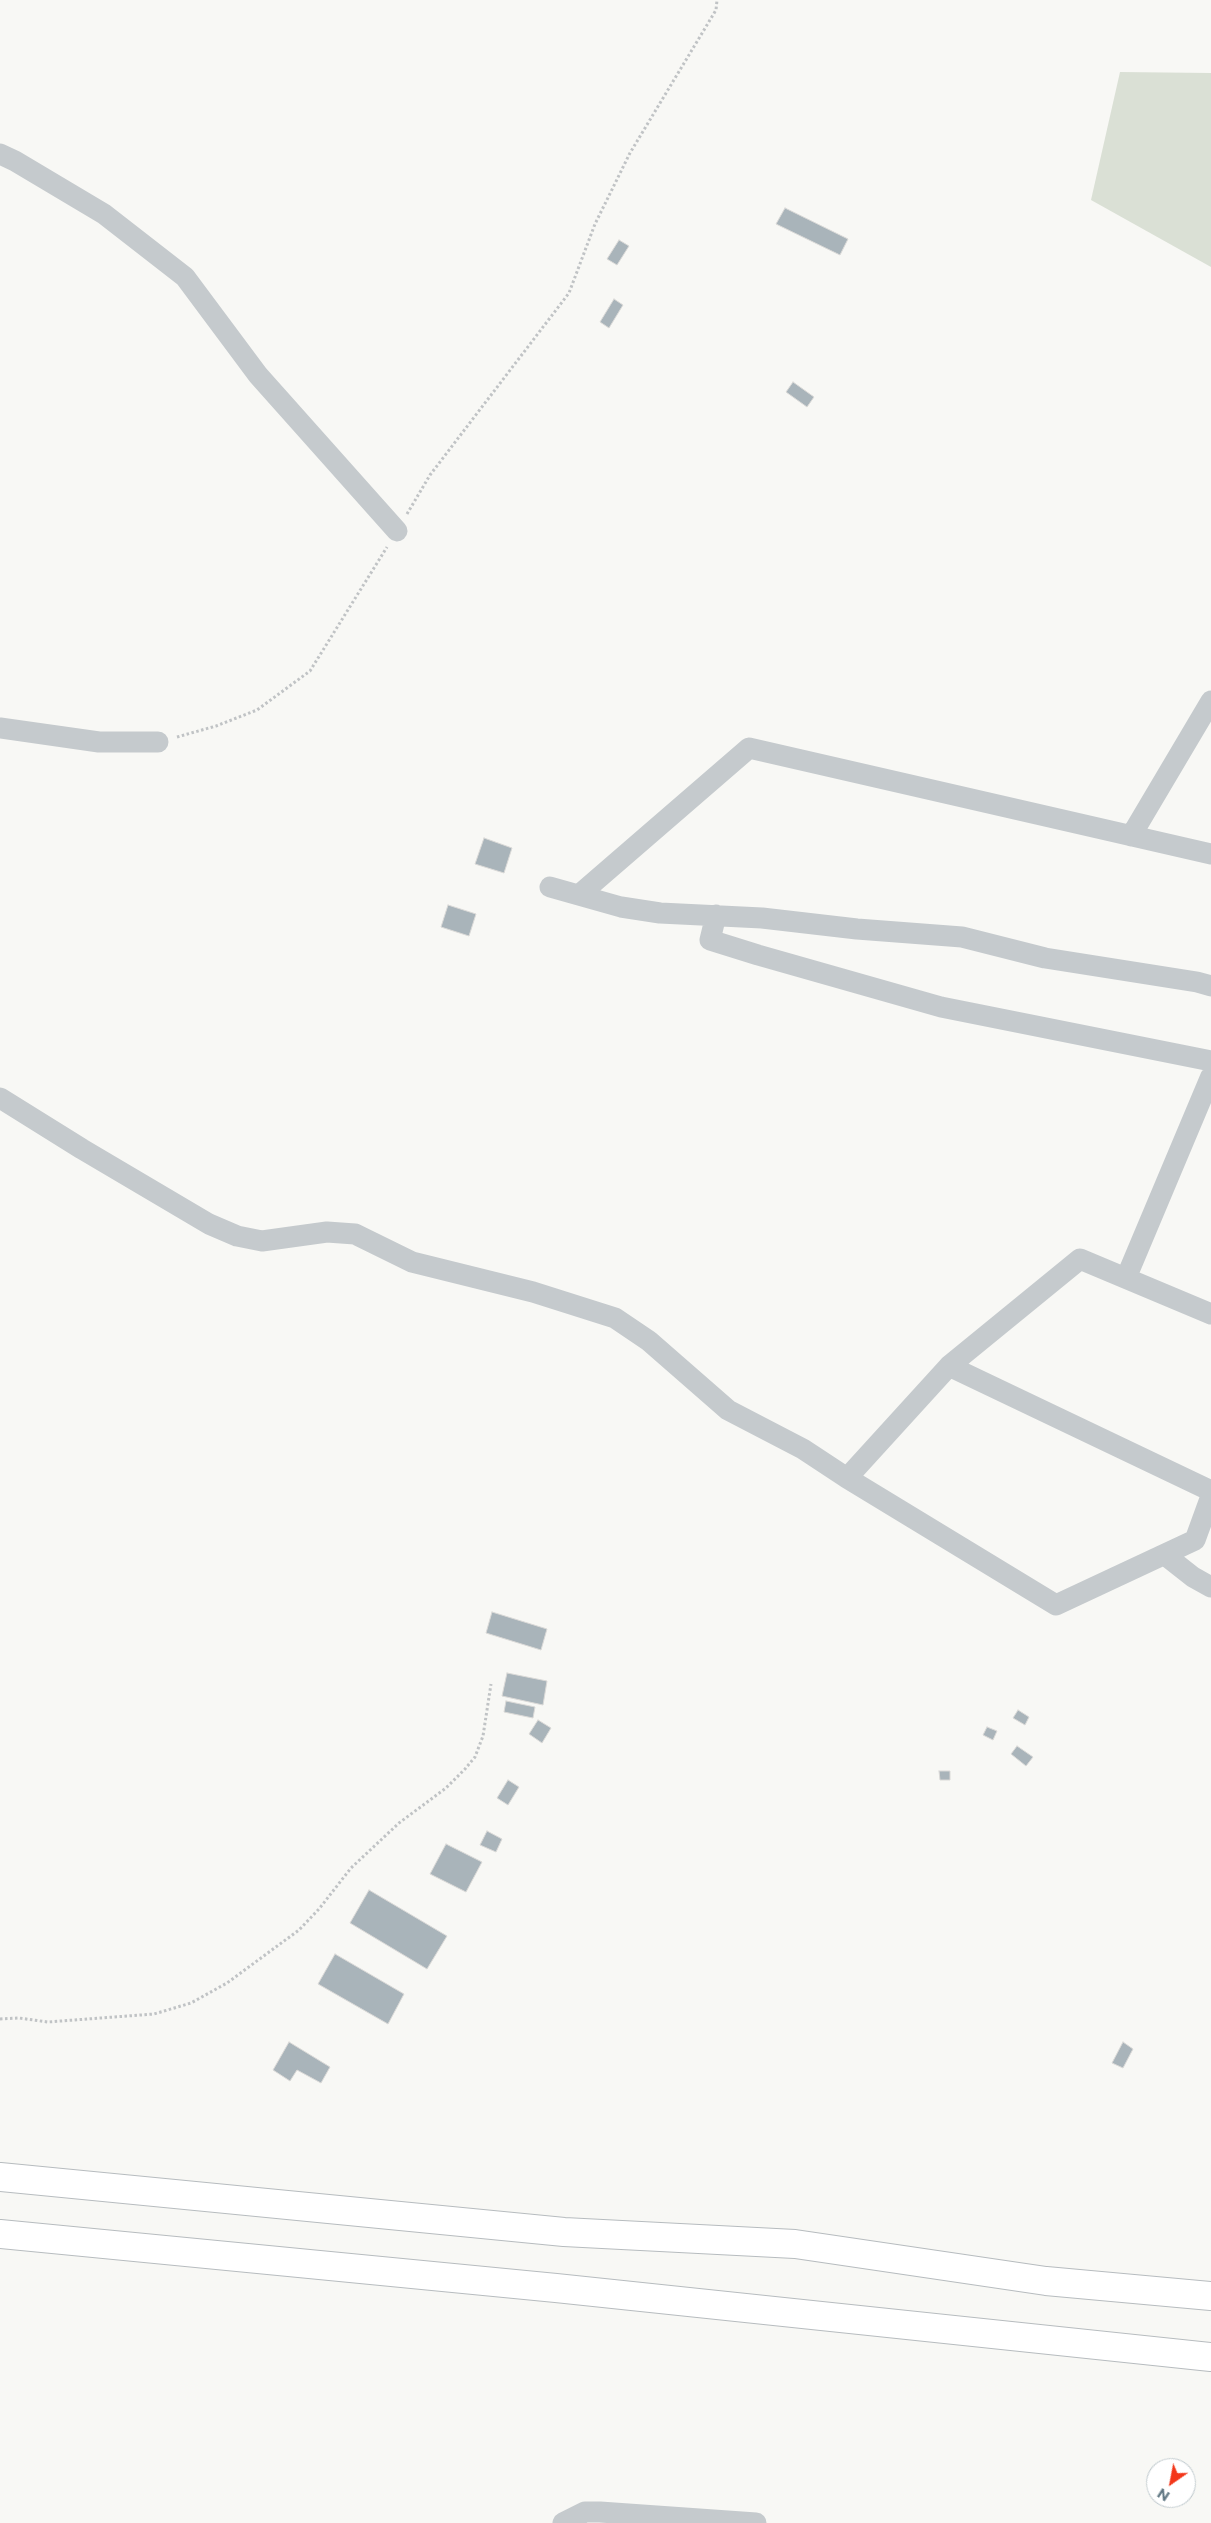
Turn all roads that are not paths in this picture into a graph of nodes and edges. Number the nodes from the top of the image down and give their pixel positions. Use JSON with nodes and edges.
{"nodes":[{"id":1,"x":0,"y":154,"type":"edge"},
{"id":2,"x":397,"y":531,"type":"road end"},
{"id":3,"x":1211,"y":701,"type":"edge"},
{"id":4,"x":0,"y":728,"type":"edge"},
{"id":5,"x":158,"y":742,"type":"road end"},
{"id":6,"x":1131,"y":836,"type":"junction"},
{"id":7,"x":1211,"y":854,"type":"edge"},
{"id":8,"x":550,"y":887,"type":"dead end"},
{"id":9,"x":579,"y":895,"type":"junction"},
{"id":10,"x":716,"y":915,"type":"junction"},
{"id":11,"x":1211,"y":986,"type":"edge"},
{"id":12,"x":1211,"y":1061,"type":"edge"},
{"id":13,"x":1211,"y":1076,"type":"edge"},
{"id":14,"x":0,"y":1098,"type":"edge"},
{"id":15,"x":1126,"y":1278,"type":"junction"},
{"id":16,"x":1211,"y":1314,"type":"edge"},
{"id":17,"x":949,"y":1366,"type":"junction"},
{"id":18,"x":846,"y":1478,"type":"junction"},
{"id":19,"x":1211,"y":1491,"type":"edge"},
{"id":20,"x":1211,"y":1496,"type":"edge"},
{"id":21,"x":1165,"y":1555,"type":"junction"},
{"id":22,"x":1211,"y":1587,"type":"edge"},
{"id":23,"x":0,"y":2177,"type":"edge"},
{"id":24,"x":0,"y":2234,"type":"edge"},
{"id":25,"x":1211,"y":2296,"type":"edge"},
{"id":26,"x":1211,"y":2357,"type":"edge"},
{"id":27,"x":563,"y":2523,"type":"edge"},
{"id":28,"x":756,"y":2523,"type":"edge"}],
"edges":[{"from":1,"to":2,"type":"street"},
{"from":3,"to":6,"type":"street"},
{"from":4,"to":5,"type":"street"},
{"from":6,"to":7,"type":"street"},
{"from":6,"to":9,"type":"street"},
{"from":8,"to":9,"type":"street"},
{"from":9,"to":10,"type":"street"},
{"from":10,"to":11,"type":"street"},
{"from":10,"to":12,"type":"street"},
{"from":13,"to":15,"type":"street"},
{"from":14,"to":18,"type":"street"},
{"from":15,"to":16,"type":"street"},
{"from":15,"to":17,"type":"street"},
{"from":17,"to":18,"type":"street"},
{"from":17,"to":19,"type":"street"},
{"from":18,"to":21,"type":"street"},
{"from":20,"to":21,"type":"street"},
{"from":21,"to":22,"type":"street"},
{"from":23,"to":25,"type":"highway"},
{"from":24,"to":26,"type":"highway"},
{"from":27,"to":28,"type":"street"}]}
